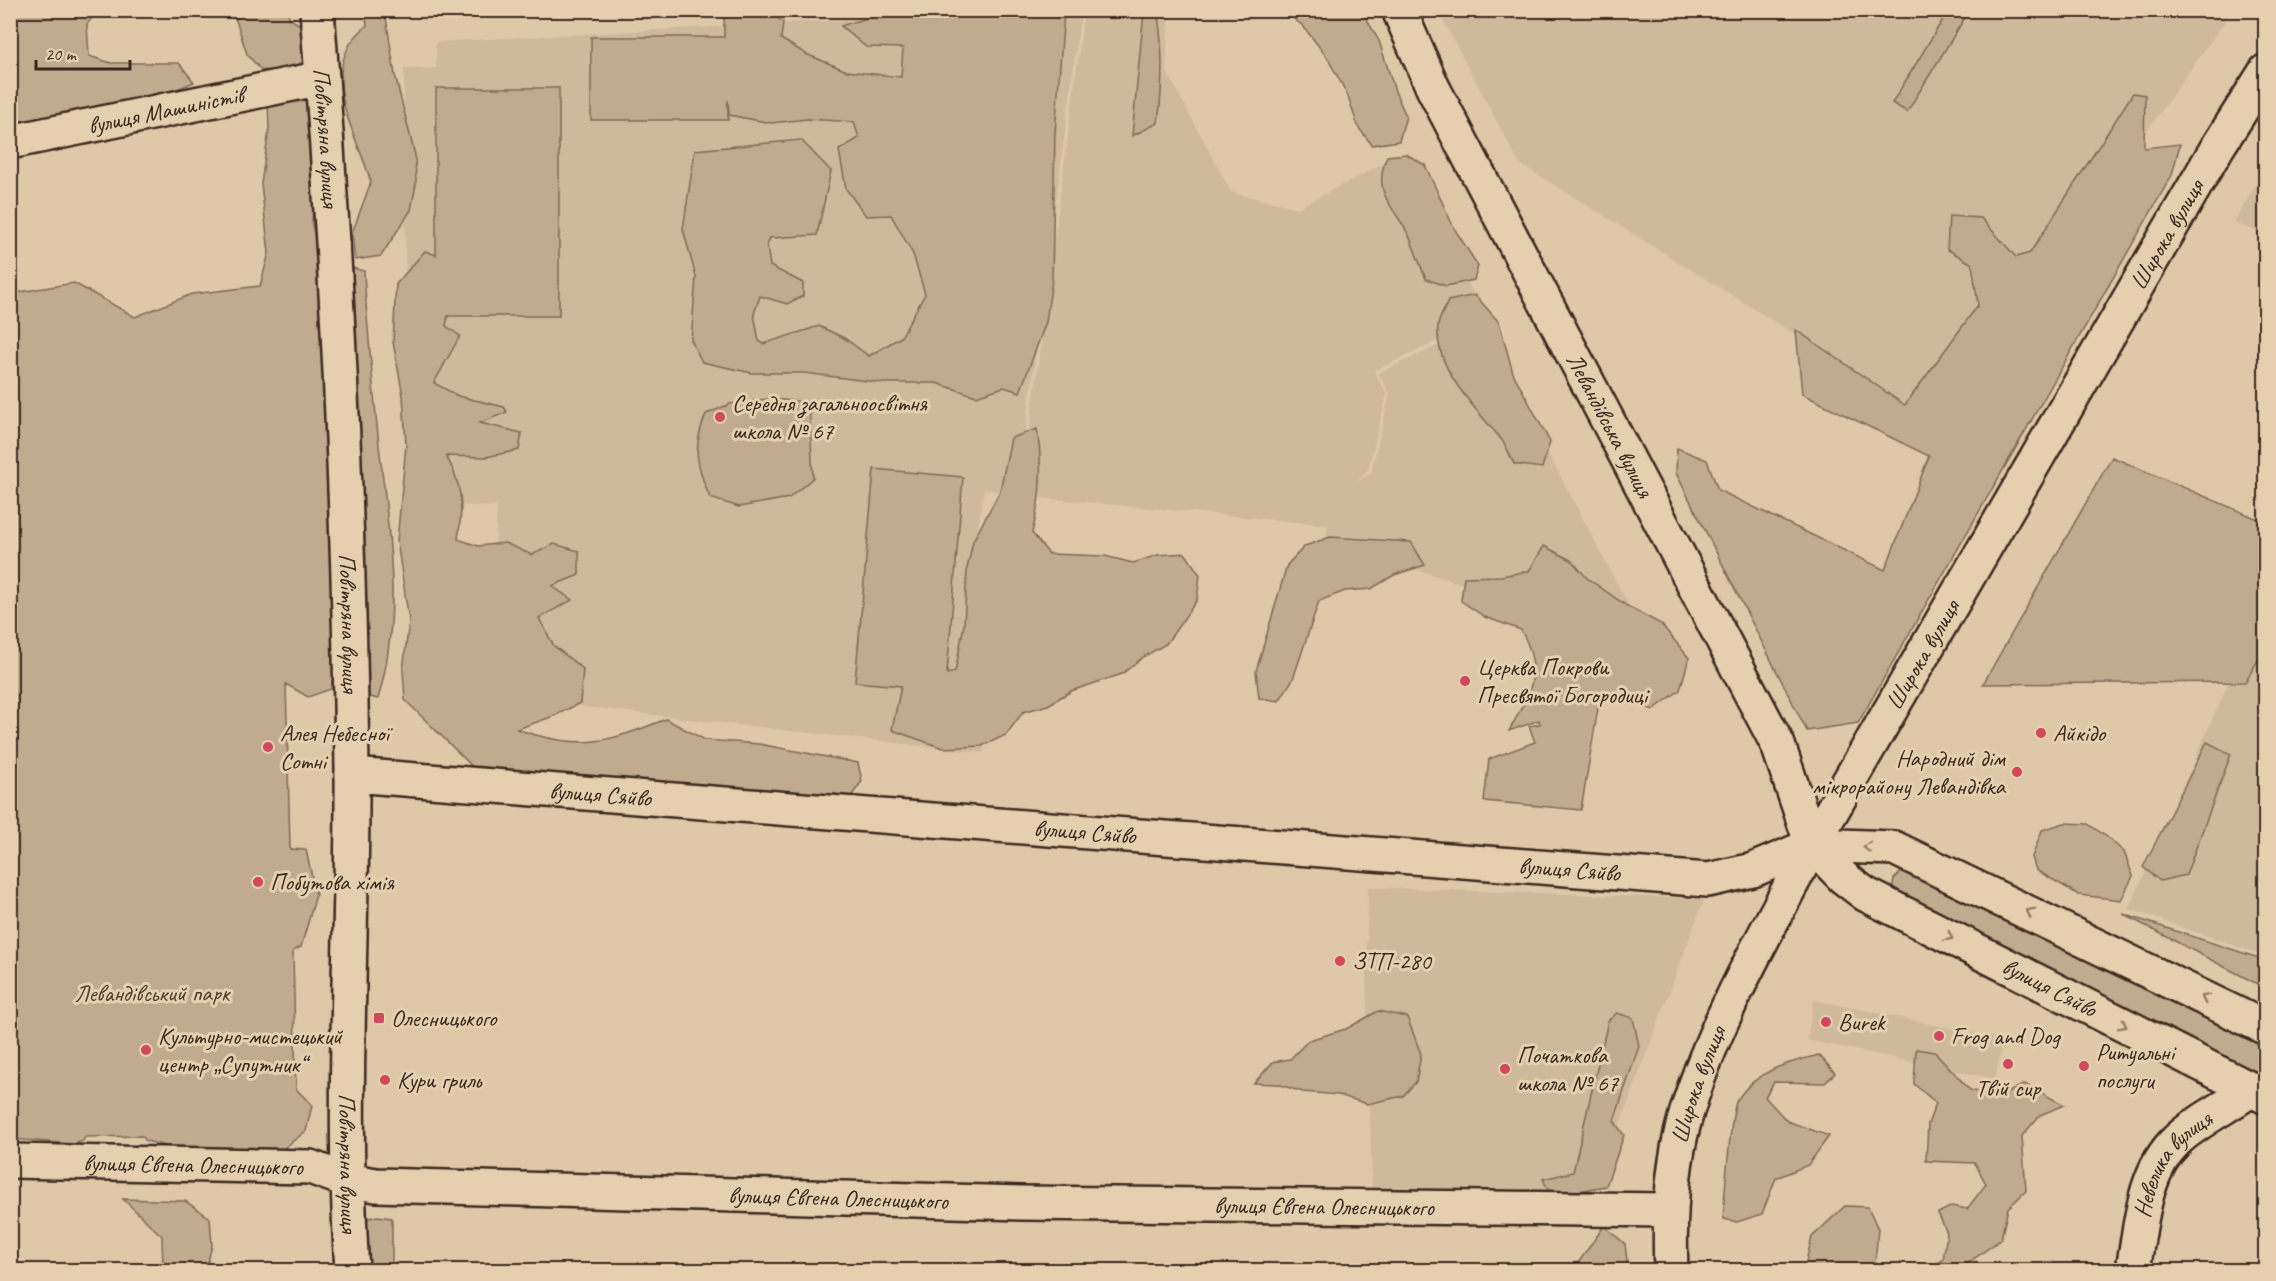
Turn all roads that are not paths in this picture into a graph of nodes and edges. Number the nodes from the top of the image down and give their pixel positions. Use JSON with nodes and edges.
{"nodes":[{"id":1,"x":316,"y":10,"type":"edge"},
{"id":2,"x":1399,"y":10,"type":"edge"},
{"id":3,"x":2265,"y":71,"type":"edge"},
{"id":4,"x":322,"y":78,"type":"junction"},
{"id":5,"x":10,"y":142,"type":"edge"},
{"id":6,"x":352,"y":775,"type":"junction"},
{"id":7,"x":1812,"y":845,"type":"junction"},
{"id":8,"x":2265,"y":1028,"type":"edge"},
{"id":9,"x":2259,"y":1093,"type":"edge"},
{"id":10,"x":10,"y":1161,"type":"edge"},
{"id":11,"x":346,"y":1180,"type":"junction"},
{"id":12,"x":1669,"y":1210,"type":"junction"},
{"id":13,"x":2133,"y":1269,"type":"dead end"},
{"id":14,"x":352,"y":1270,"type":"edge"},
{"id":15,"x":1671,"y":1270,"type":"edge"}],
"edges":[{"from":1,"to":4,"type":"street","name":"Повітряна вулиця"},
{"from":2,"to":7,"type":"street","name":"Левандівська вулиця"},
{"from":3,"to":7,"type":"street","name":"Широка вулиця"},
{"from":4,"to":5,"type":"street","name":"вулиця Машиністів"},
{"from":4,"to":6,"type":"street","name":"Повітряна вулиця"},
{"from":6,"to":7,"type":"street","name":"вулиця Сяйво"},
{"from":6,"to":11,"type":"street","name":"Повітряна вулиця"},
{"from":8,"to":7,"type":"street","name":"вулиця Сяйво","one_way":true},
{"from":7,"to":9,"type":"street","name":"вулиця Сяйво","one_way":true},
{"from":7,"to":12,"type":"street","name":"Широка вулиця"},
{"from":9,"to":13,"type":"street","name":"Невелика вулиця"},
{"from":10,"to":11,"type":"street","name":"вулиця Євгена Олесницького"},
{"from":11,"to":12,"type":"street","name":"вулиця Євгена Олесницького"},
{"from":11,"to":14,"type":"street","name":"Повітряна вулиця"},
{"from":12,"to":15,"type":"street","name":"Широка вулиця"}]}
